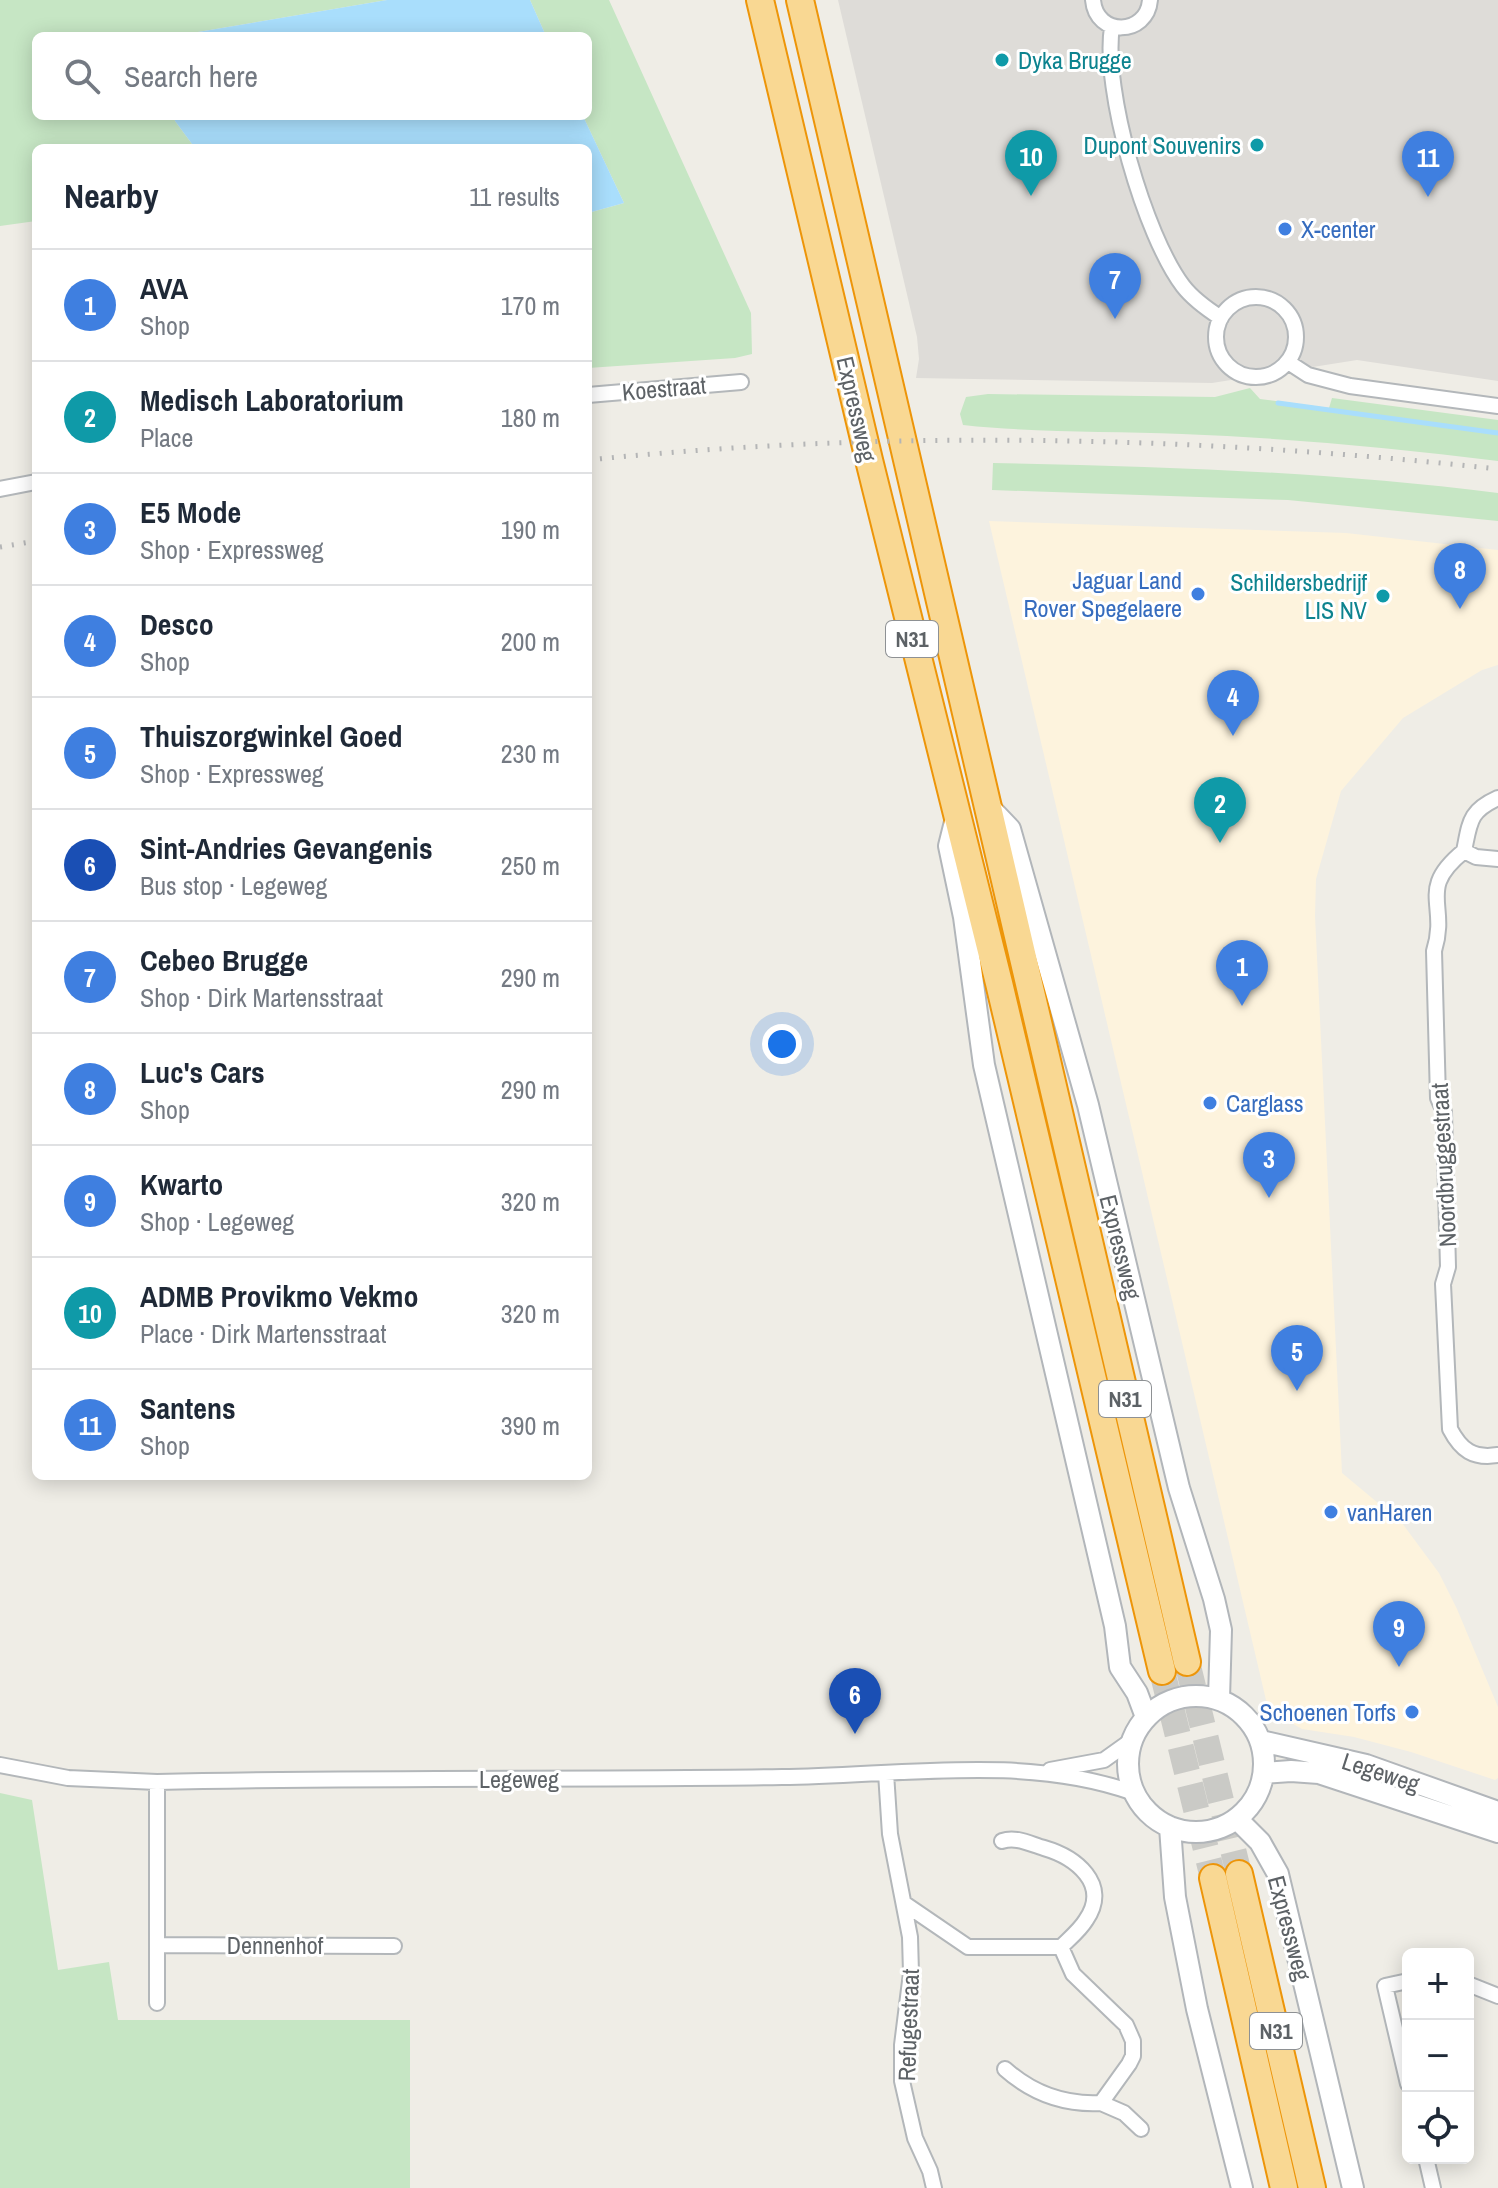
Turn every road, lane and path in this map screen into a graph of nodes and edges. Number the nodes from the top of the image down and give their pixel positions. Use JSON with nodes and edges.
{"nodes":[{"id":1,"x":742,"y":0,"type":"edge"},
{"id":2,"x":760,"y":0,"type":"edge"},
{"id":3,"x":800,"y":0,"type":"edge"},
{"id":4,"x":811,"y":0,"type":"edge"},
{"id":5,"x":1093,"y":0,"type":"edge"},
{"id":6,"x":1150,"y":0,"type":"edge"},
{"id":7,"x":1112,"y":27,"type":"junction"},
{"id":8,"x":815,"y":64,"type":"junction"},
{"id":9,"x":783,"y":100,"type":"junction"},
{"id":10,"x":1221,"y":318,"type":"junction"},
{"id":11,"x":1288,"y":362,"type":"junction"},
{"id":12,"x":741,"y":382,"type":"dead end"},
{"id":13,"x":592,"y":395,"type":"edge"},
{"id":14,"x":1498,"y":406,"type":"edge"},
{"id":15,"x":32,"y":483,"type":"edge"},
{"id":16,"x":0,"y":489,"type":"edge"},
{"id":17,"x":1498,"y":798,"type":"edge"},
{"id":18,"x":987,"y":804,"type":"junction"},
{"id":19,"x":956,"y":818,"type":"junction"},
{"id":20,"x":1464,"y":851,"type":"junction"},
{"id":21,"x":1498,"y":859,"type":"edge"},
{"id":22,"x":1498,"y":1455,"type":"edge"},
{"id":23,"x":1187,"y":1662,"type":"tunnel mouth"},
{"id":24,"x":1162,"y":1671,"type":"tunnel mouth"},
{"id":25,"x":1219,"y":1699,"type":"junction"},
{"id":26,"x":1146,"y":1717,"type":"junction"},
{"id":27,"x":1132,"y":1740,"type":"junction"},
{"id":28,"x":1261,"y":1741,"type":"junction"},
{"id":29,"x":0,"y":1765,"type":"edge"},
{"id":30,"x":1038,"y":1772,"type":"junction"},
{"id":31,"x":886,"y":1773,"type":"junction"},
{"id":32,"x":1264,"y":1773,"type":"junction"},
{"id":33,"x":157,"y":1782,"type":"junction"},
{"id":34,"x":1131,"y":1792,"type":"junction"},
{"id":35,"x":1498,"y":1812,"type":"edge"},
{"id":36,"x":1237,"y":1819,"type":"junction"},
{"id":37,"x":1170,"y":1827,"type":"junction"},
{"id":38,"x":1498,"y":1832,"type":"edge"},
{"id":39,"x":1002,"y":1841,"type":"dead end"},
{"id":40,"x":1239,"y":1874,"type":"tunnel mouth"},
{"id":41,"x":1213,"y":1878,"type":"tunnel mouth"},
{"id":42,"x":905,"y":1904,"type":"junction"},
{"id":43,"x":157,"y":1945,"type":"junction"},
{"id":44,"x":394,"y":1946,"type":"dead end"},
{"id":45,"x":1061,"y":1947,"type":"junction"},
{"id":46,"x":1402,"y":1982,"type":"edge"},
{"id":47,"x":1474,"y":1986,"type":"edge"},
{"id":48,"x":1498,"y":1996,"type":"edge"},
{"id":49,"x":157,"y":2003,"type":"dead end"},
{"id":50,"x":1402,"y":2058,"type":"edge"},
{"id":51,"x":1005,"y":2069,"type":"dead end"},
{"id":52,"x":1101,"y":2103,"type":"junction"},
{"id":53,"x":1141,"y":2129,"type":"dead end"},
{"id":54,"x":1427,"y":2164,"type":"edge"},
{"id":55,"x":934,"y":2188,"type":"edge"},
{"id":56,"x":1242,"y":2188,"type":"edge"},
{"id":57,"x":1284,"y":2188,"type":"edge"},
{"id":58,"x":1312,"y":2188,"type":"edge"},
{"id":59,"x":1353,"y":2188,"type":"edge"},
{"id":60,"x":1433,"y":2188,"type":"edge"}],
"edges":[{"from":1,"to":9,"type":"highway"},
{"from":2,"to":9,"type":"highway","name":"Expressweg","number":"N31"},
{"from":3,"to":8,"type":"highway","name":"Expressweg","number":"N31"},
{"from":4,"to":8,"type":"highway"},
{"from":5,"to":7,"type":"street"},
{"from":6,"to":7,"type":"street"},
{"from":7,"to":10,"type":"street"},
{"from":8,"to":18,"type":"highway","name":"Expressweg","number":"N31"},
{"from":9,"to":19,"type":"highway","name":"Expressweg","number":"N31"},
{"from":10,"to":11,"type":"street"},
{"from":10,"to":11,"type":"street"},
{"from":11,"to":14,"type":"street"},
{"from":12,"to":13,"type":"street","name":"Koestraat"},
{"from":15,"to":16,"type":"street"},
{"from":17,"to":20,"type":"street","name":"Noordbruggestraat"},
{"from":18,"to":23,"type":"highway","name":"Expressweg","number":"N31"},
{"from":18,"to":25,"type":"street","name":"Expressweg","number":"N31"},
{"from":19,"to":24,"type":"highway","name":"Expressweg","number":"N31"},
{"from":19,"to":26,"type":"street","name":"Expressweg","number":"N31"},
{"from":20,"to":21,"type":"street"},
{"from":20,"to":22,"type":"street","name":"Noordbruggestraat"},
{"from":25,"to":26,"type":"street"},
{"from":25,"to":28,"type":"street"},
{"from":26,"to":27,"type":"street"},
{"from":27,"to":30,"type":"street","name":"Legeweg"},
{"from":27,"to":34,"type":"street"},
{"from":28,"to":32,"type":"street"},
{"from":28,"to":35,"type":"street","name":"Legeweg"},
{"from":29,"to":33,"type":"street","name":"Legeweg"},
{"from":30,"to":31,"type":"street","name":"Legeweg"},
{"from":30,"to":34,"type":"street","name":"Legeweg"},
{"from":31,"to":33,"type":"street","name":"Legeweg"},
{"from":31,"to":42,"type":"street","name":"Refugestraat"},
{"from":32,"to":36,"type":"street"},
{"from":32,"to":38,"type":"street","name":"Legeweg"},
{"from":33,"to":43,"type":"street"},
{"from":34,"to":37,"type":"street"},
{"from":36,"to":37,"type":"street"},
{"from":36,"to":59,"type":"street","name":"Expressweg","number":"N31"},
{"from":37,"to":56,"type":"street"},
{"from":39,"to":45,"type":"street"},
{"from":40,"to":58,"type":"highway","name":"Expressweg","number":"N31"},
{"from":41,"to":57,"type":"highway","number":"N31"},
{"from":42,"to":45,"type":"street"},
{"from":42,"to":55,"type":"street","name":"Refugestraat"},
{"from":43,"to":44,"type":"street","name":"Dennenhof"},
{"from":43,"to":49,"type":"street"},
{"from":45,"to":52,"type":"street"},
{"from":46,"to":50,"type":"street"},
{"from":47,"to":48,"type":"street"},
{"from":51,"to":52,"type":"street"},
{"from":52,"to":53,"type":"street"},
{"from":54,"to":60,"type":"street"}]}
